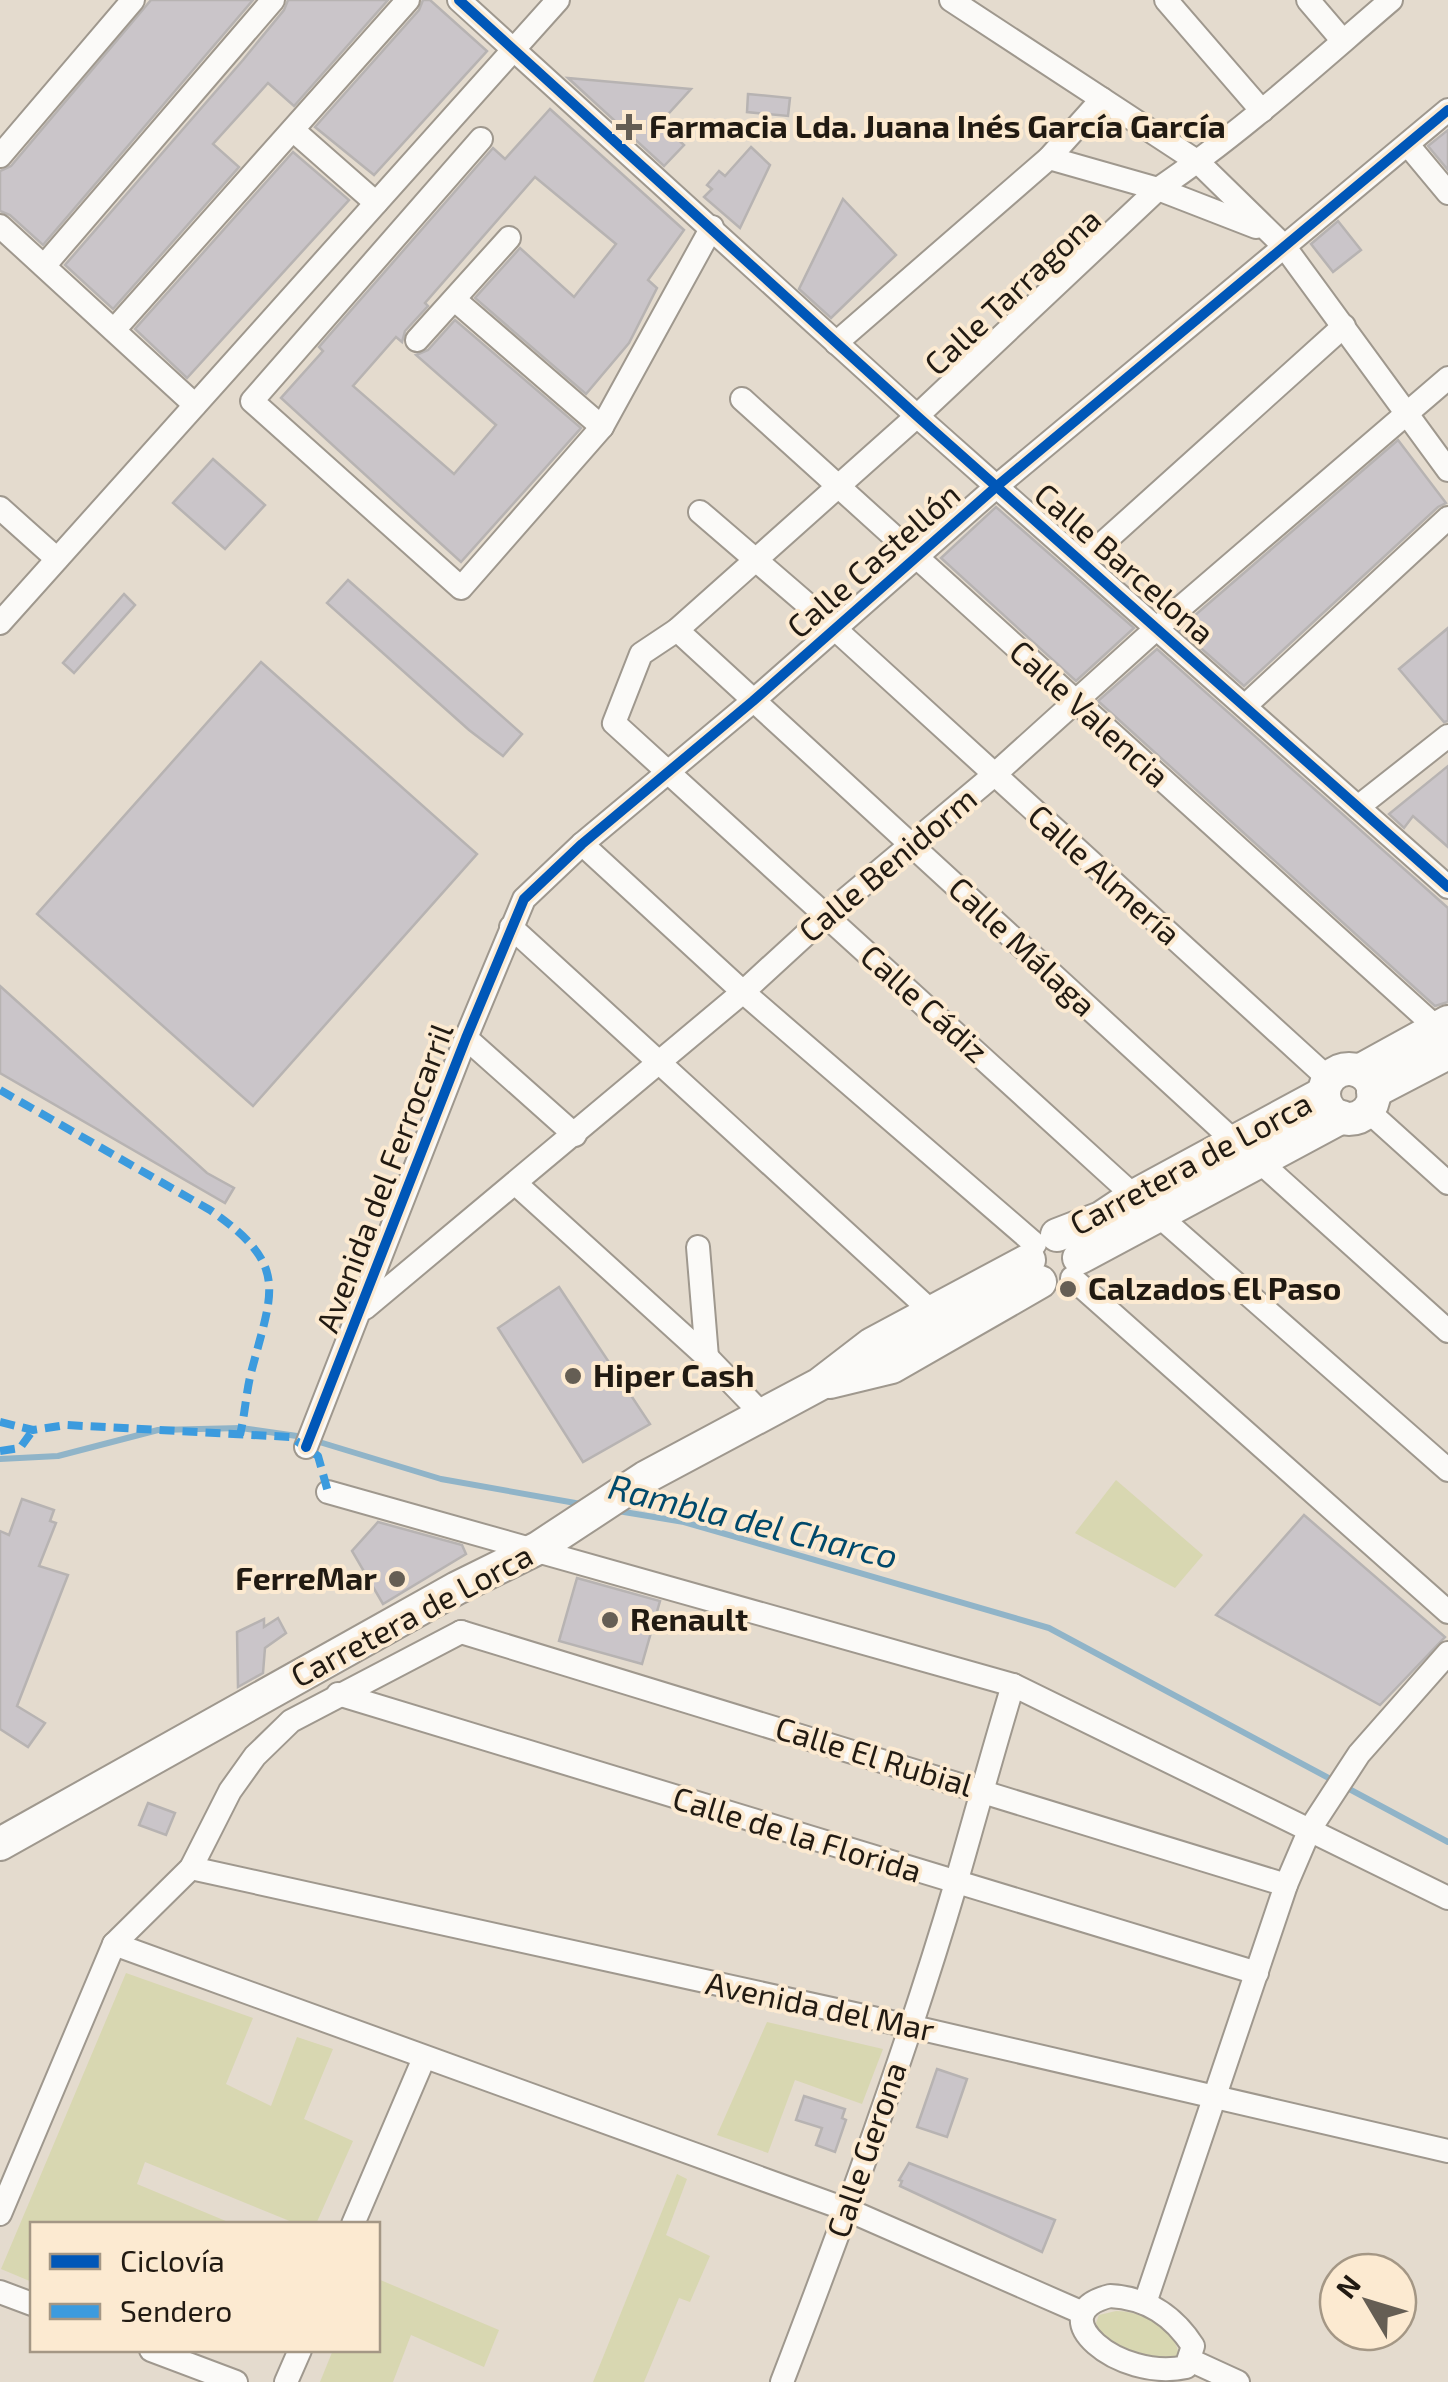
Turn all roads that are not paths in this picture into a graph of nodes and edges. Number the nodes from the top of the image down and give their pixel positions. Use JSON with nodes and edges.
{"nodes":[{"id":1,"x":134,"y":0,"type":"edge"},
{"id":2,"x":273,"y":0,"type":"edge"},
{"id":3,"x":408,"y":0,"type":"edge"},
{"id":4,"x":460,"y":0,"type":"edge"},
{"id":5,"x":558,"y":0,"type":"edge"},
{"id":6,"x":951,"y":0,"type":"edge"},
{"id":7,"x":1166,"y":0,"type":"edge"},
{"id":8,"x":1308,"y":0,"type":"edge"},
{"id":9,"x":1391,"y":0,"type":"edge"},
{"id":10,"x":1343,"y":41,"type":"junction"},
{"id":11,"x":515,"y":49,"type":"junction"},
{"id":12,"x":1102,"y":99,"type":"junction"},
{"id":13,"x":1448,"y":110,"type":"edge"},
{"id":14,"x":1262,"y":111,"type":"junction"},
{"id":15,"x":293,"y":130,"type":"junction"},
{"id":16,"x":481,"y":140,"type":"dead end"},
{"id":17,"x":1408,"y":145,"type":"junction"},
{"id":18,"x":0,"y":156,"type":"edge"},
{"id":19,"x":1049,"y":158,"type":"junction"},
{"id":20,"x":1198,"y":162,"type":"junction"},
{"id":21,"x":1158,"y":189,"type":"junction"},
{"id":22,"x":1448,"y":192,"type":"edge"},
{"id":23,"x":376,"y":204,"type":"junction"},
{"id":24,"x":0,"y":226,"type":"edge"},
{"id":25,"x":712,"y":226,"type":"junction"},
{"id":26,"x":509,"y":238,"type":"dead end"},
{"id":27,"x":1284,"y":246,"type":"junction"},
{"id":28,"x":44,"y":266,"type":"junction"},
{"id":29,"x":455,"y":300,"type":"junction"},
{"id":30,"x":1344,"y":326,"type":"junction"},
{"id":31,"x":114,"y":330,"type":"junction"},
{"id":32,"x":417,"y":340,"type":"dead end"},
{"id":33,"x":836,"y":344,"type":"junction"},
{"id":34,"x":1448,"y":378,"type":"edge"},
{"id":35,"x":742,"y":399,"type":"dead end"},
{"id":36,"x":196,"y":405,"type":"junction"},
{"id":37,"x":1409,"y":414,"type":"junction"},
{"id":38,"x":917,"y":416,"type":"junction"},
{"id":39,"x":602,"y":428,"type":"junction"},
{"id":40,"x":1448,"y":470,"type":"edge"},
{"id":41,"x":836,"y":486,"type":"junction"},
{"id":42,"x":997,"y":486,"type":"junction"},
{"id":43,"x":0,"y":508,"type":"edge"},
{"id":44,"x":700,"y":512,"type":"dead end"},
{"id":45,"x":1448,"y":518,"type":"edge"},
{"id":46,"x":754,"y":558,"type":"junction"},
{"id":47,"x":57,"y":559,"type":"junction"},
{"id":48,"x":916,"y":559,"type":"junction"},
{"id":49,"x":1083,"y":560,"type":"junction"},
{"id":50,"x":0,"y":623,"type":"edge"},
{"id":51,"x":1158,"y":626,"type":"junction"},
{"id":52,"x":677,"y":630,"type":"junction"},
{"id":53,"x":835,"y":630,"type":"junction"},
{"id":54,"x":1074,"y":701,"type":"junction"},
{"id":55,"x":753,"y":702,"type":"junction"},
{"id":56,"x":1246,"y":706,"type":"junction"},
{"id":57,"x":1448,"y":736,"type":"edge"},
{"id":58,"x":669,"y":772,"type":"junction"},
{"id":59,"x":994,"y":775,"type":"junction"},
{"id":60,"x":1358,"y":807,"type":"junction"},
{"id":61,"x":582,"y":844,"type":"junction"},
{"id":62,"x":910,"y":844,"type":"junction"},
{"id":63,"x":1448,"y":887,"type":"edge"},
{"id":64,"x":827,"y":915,"type":"junction"},
{"id":65,"x":512,"y":927,"type":"junction"},
{"id":66,"x":743,"y":992,"type":"junction"},
{"id":67,"x":1444,"y":1034,"type":"edge"},
{"id":68,"x":466,"y":1038,"type":"junction"},
{"id":69,"x":660,"y":1061,"type":"junction"},
{"id":70,"x":1349,"y":1094,"type":"junction"},
{"id":71,"x":575,"y":1135,"type":"junction"},
{"id":72,"x":1247,"y":1152,"type":"junction"},
{"id":73,"x":1448,"y":1183,"type":"edge"},
{"id":74,"x":515,"y":1184,"type":"junction"},
{"id":75,"x":1147,"y":1206,"type":"junction"},
{"id":76,"x":698,"y":1247,"type":"dead end"},
{"id":77,"x":1052,"y":1259,"type":"junction"},
{"id":78,"x":362,"y":1310,"type":"junction"},
{"id":79,"x":930,"y":1310,"type":"junction"},
{"id":80,"x":1448,"y":1331,"type":"edge"},
{"id":81,"x":707,"y":1357,"type":"junction"},
{"id":82,"x":820,"y":1384,"type":"junction"},
{"id":83,"x":763,"y":1415,"type":"junction"},
{"id":84,"x":306,"y":1448,"type":"dead end"},
{"id":85,"x":1448,"y":1470,"type":"edge"},
{"id":86,"x":328,"y":1492,"type":"dead end"},
{"id":87,"x":544,"y":1544,"type":"junction"},
{"id":88,"x":457,"y":1588,"type":"junction"},
{"id":89,"x":1448,"y":1612,"type":"edge"},
{"id":90,"x":461,"y":1632,"type":"junction"},
{"id":91,"x":1448,"y":1653,"type":"edge"},
{"id":92,"x":1012,"y":1685,"type":"junction"},
{"id":93,"x":338,"y":1694,"type":"junction"},
{"id":94,"x":981,"y":1789,"type":"junction"},
{"id":95,"x":1313,"y":1824,"type":"junction"},
{"id":96,"x":0,"y":1844,"type":"edge"},
{"id":97,"x":191,"y":1868,"type":"junction"},
{"id":98,"x":956,"y":1884,"type":"junction"},
{"id":99,"x":1286,"y":1885,"type":"junction"},
{"id":100,"x":1448,"y":1898,"type":"edge"},
{"id":101,"x":114,"y":1944,"type":"junction"},
{"id":102,"x":1257,"y":1973,"type":"junction"},
{"id":103,"x":910,"y":2026,"type":"junction"},
{"id":104,"x":424,"y":2058,"type":"junction"},
{"id":105,"x":1215,"y":2096,"type":"junction"},
{"id":106,"x":1448,"y":2151,"type":"edge"},
{"id":107,"x":848,"y":2210,"type":"junction"},
{"id":108,"x":0,"y":2214,"type":"edge"},
{"id":109,"x":354,"y":2222,"type":"edge"},
{"id":110,"x":0,"y":2292,"type":"edge"},
{"id":111,"x":30,"y":2303,"type":"edge"},
{"id":112,"x":1145,"y":2303,"type":"junction"},
{"id":113,"x":1083,"y":2313,"type":"junction"},
{"id":114,"x":156,"y":2352,"type":"edge"},
{"id":115,"x":299,"y":2352,"type":"edge"},
{"id":116,"x":1190,"y":2360,"type":"junction"},
{"id":117,"x":1125,"y":2377,"type":"edge"},
{"id":118,"x":236,"y":2382,"type":"edge"},
{"id":119,"x":286,"y":2382,"type":"edge"},
{"id":120,"x":783,"y":2382,"type":"edge"},
{"id":121,"x":1238,"y":2382,"type":"edge"}],
"edges":[{"from":1,"to":18,"type":"street"},
{"from":2,"to":28,"type":"street"},
{"from":3,"to":15,"type":"street"},
{"from":4,"to":11,"type":"street","name":"Calle Barcelona"},
{"from":5,"to":11,"type":"street"},
{"from":6,"to":12,"type":"street"},
{"from":7,"to":14,"type":"street"},
{"from":8,"to":10,"type":"street"},
{"from":9,"to":10,"type":"street","name":"Calle Tarragona"},
{"from":10,"to":14,"type":"street","name":"Calle Tarragona"},
{"from":11,"to":23,"type":"street"},
{"from":11,"to":25,"type":"street","name":"Calle Barcelona"},
{"from":12,"to":19,"type":"street"},
{"from":12,"to":20,"type":"street"},
{"from":13,"to":17,"type":"street","name":"Calle Castellón"},
{"from":14,"to":20,"type":"street","name":"Calle Tarragona"},
{"from":15,"to":23,"type":"street"},
{"from":15,"to":31,"type":"street"},
{"from":16,"to":39,"type":"street"},
{"from":17,"to":22,"type":"street"},
{"from":17,"to":27,"type":"street","name":"Calle Castellón"},
{"from":19,"to":21,"type":"street"},
{"from":19,"to":33,"type":"street"},
{"from":20,"to":21,"type":"street","name":"Calle Tarragona"},
{"from":20,"to":27,"type":"street"},
{"from":21,"to":27,"type":"street"},
{"from":21,"to":38,"type":"street","name":"Calle Tarragona"},
{"from":23,"to":36,"type":"street"},
{"from":24,"to":28,"type":"street"},
{"from":25,"to":33,"type":"street","name":"Calle Barcelona"},
{"from":25,"to":39,"type":"street"},
{"from":26,"to":29,"type":"street"},
{"from":27,"to":30,"type":"street"},
{"from":27,"to":42,"type":"street","name":"Calle Castellón"},
{"from":28,"to":31,"type":"street"},
{"from":29,"to":32,"type":"street"},
{"from":29,"to":39,"type":"street"},
{"from":30,"to":37,"type":"street"},
{"from":30,"to":49,"type":"street"},
{"from":31,"to":36,"type":"street"},
{"from":33,"to":38,"type":"street","name":"Calle Barcelona"},
{"from":34,"to":37,"type":"street","name":"Calle Benidorm"},
{"from":35,"to":41,"type":"street","name":"Calle Valencia"},
{"from":36,"to":47,"type":"street"},
{"from":37,"to":40,"type":"street"},
{"from":37,"to":51,"type":"street","name":"Calle Benidorm"},
{"from":38,"to":41,"type":"street","name":"Calle Tarragona"},
{"from":38,"to":42,"type":"street","name":"Calle Barcelona"},
{"from":41,"to":46,"type":"street","name":"Calle Tarragona"},
{"from":41,"to":48,"type":"street","name":"Calle Valencia"},
{"from":42,"to":48,"type":"street","name":"Calle Castellón"},
{"from":42,"to":49,"type":"street","name":"Calle Barcelona"},
{"from":43,"to":47,"type":"street"},
{"from":44,"to":46,"type":"street","name":"Calle Almería"},
{"from":45,"to":56,"type":"street"},
{"from":46,"to":52,"type":"street","name":"Calle Tarragona"},
{"from":46,"to":53,"type":"street","name":"Calle Almería"},
{"from":47,"to":50,"type":"street"},
{"from":48,"to":53,"type":"street","name":"Calle Castellón"},
{"from":48,"to":54,"type":"street","name":"Calle Valencia"},
{"from":49,"to":51,"type":"street","name":"Calle Barcelona"},
{"from":51,"to":54,"type":"street","name":"Calle Benidorm"},
{"from":51,"to":56,"type":"street","name":"Calle Barcelona"},
{"from":52,"to":55,"type":"street","name":"Calle Málaga"},
{"from":52,"to":58,"type":"street","name":"Calle Tarragona"},
{"from":53,"to":55,"type":"street","name":"Calle Castellón"},
{"from":53,"to":59,"type":"street","name":"Calle Almería"},
{"from":54,"to":59,"type":"street","name":"Calle Benidorm"},
{"from":54,"to":67,"type":"street","name":"Calle Valencia"},
{"from":55,"to":58,"type":"street","name":"Calle Castellón"},
{"from":55,"to":62,"type":"street","name":"Calle Málaga"},
{"from":56,"to":60,"type":"street","name":"Calle Barcelona"},
{"from":57,"to":60,"type":"street"},
{"from":58,"to":61,"type":"street","name":"Calle Castellón"},
{"from":58,"to":64,"type":"street","name":"Calle Cádiz"},
{"from":59,"to":62,"type":"street","name":"Calle Benidorm"},
{"from":59,"to":70,"type":"street","name":"Calle Almería"},
{"from":60,"to":63,"type":"street","name":"Calle Barcelona"},
{"from":61,"to":65,"type":"street","name":"Calle Castellón"},
{"from":61,"to":66,"type":"street"},
{"from":62,"to":64,"type":"street","name":"Calle Benidorm"},
{"from":62,"to":72,"type":"street","name":"Calle Málaga"},
{"from":64,"to":66,"type":"street","name":"Calle Benidorm"},
{"from":64,"to":75,"type":"street","name":"Calle Cádiz"},
{"from":65,"to":68,"type":"street","name":"Avenida del Ferrocarril"},
{"from":65,"to":69,"type":"street"},
{"from":66,"to":69,"type":"street","name":"Calle Benidorm"},
{"from":66,"to":77,"type":"street"},
{"from":67,"to":70,"type":"main road","name":"Carretera de Lorca"},
{"from":68,"to":71,"type":"street"},
{"from":68,"to":78,"type":"street","name":"Avenida del Ferrocarril"},
{"from":69,"to":71,"type":"street","name":"Calle Benidorm"},
{"from":69,"to":79,"type":"street"},
{"from":70,"to":72,"type":"main road","name":"Carretera de Lorca"},
{"from":70,"to":73,"type":"street","name":"Calle Almería"},
{"from":71,"to":74,"type":"street","name":"Calle Benidorm"},
{"from":72,"to":75,"type":"main road","name":"Carretera de Lorca"},
{"from":72,"to":80,"type":"street","name":"Calle Málaga"},
{"from":74,"to":78,"type":"street","name":"Calle Benidorm"},
{"from":74,"to":81,"type":"street"},
{"from":75,"to":77,"type":"main road","name":"Carretera de Lorca"},
{"from":75,"to":85,"type":"street","name":"Calle Cádiz"},
{"from":76,"to":81,"type":"street"},
{"from":77,"to":79,"type":"main road","name":"Carretera de Lorca"},
{"from":77,"to":82,"type":"main road","name":"Carretera de Lorca"},
{"from":77,"to":89,"type":"street"},
{"from":78,"to":84,"type":"street","name":"Avenida del Ferrocarril"},
{"from":79,"to":82,"type":"main road","name":"Carretera de Lorca"},
{"from":81,"to":83,"type":"street"},
{"from":82,"to":83,"type":"main road","name":"Carretera de Lorca"},
{"from":83,"to":87,"type":"main road","name":"Carretera de Lorca"},
{"from":86,"to":87,"type":"street"},
{"from":87,"to":88,"type":"main road","name":"Carretera de Lorca"},
{"from":87,"to":92,"type":"street"},
{"from":88,"to":90,"type":"street"},
{"from":88,"to":96,"type":"main road","name":"Carretera de Lorca"},
{"from":90,"to":93,"type":"street"},
{"from":90,"to":94,"type":"street","name":"Calle El Rubial"},
{"from":91,"to":95,"type":"street"},
{"from":92,"to":94,"type":"street","name":"Calle Gerona"},
{"from":92,"to":95,"type":"street"},
{"from":93,"to":97,"type":"street"},
{"from":93,"to":98,"type":"street","name":"Calle de la Florida"},
{"from":94,"to":98,"type":"street","name":"Calle Gerona"},
{"from":94,"to":99,"type":"street","name":"Calle El Rubial"},
{"from":95,"to":99,"type":"street"},
{"from":95,"to":100,"type":"street"},
{"from":97,"to":101,"type":"street"},
{"from":97,"to":103,"type":"street","name":"Avenida del Mar"},
{"from":98,"to":102,"type":"street","name":"Calle de la Florida"},
{"from":98,"to":103,"type":"street","name":"Calle Gerona"},
{"from":99,"to":102,"type":"street"},
{"from":101,"to":104,"type":"street"},
{"from":101,"to":108,"type":"street"},
{"from":102,"to":105,"type":"street"},
{"from":103,"to":105,"type":"street","name":"Avenida del Mar"},
{"from":103,"to":107,"type":"street","name":"Calle Gerona"},
{"from":104,"to":107,"type":"street"},
{"from":104,"to":109,"type":"street"},
{"from":105,"to":106,"type":"street","name":"Avenida del Mar"},
{"from":105,"to":112,"type":"street"},
{"from":107,"to":113,"type":"street"},
{"from":107,"to":120,"type":"street","name":"Calle Gerona"},
{"from":110,"to":111,"type":"street"},
{"from":112,"to":113,"type":"street"},
{"from":112,"to":116,"type":"street"},
{"from":113,"to":117,"type":"street"},
{"from":114,"to":118,"type":"street"},
{"from":115,"to":119,"type":"street"},
{"from":116,"to":117,"type":"street"},
{"from":116,"to":121,"type":"street"}]}
